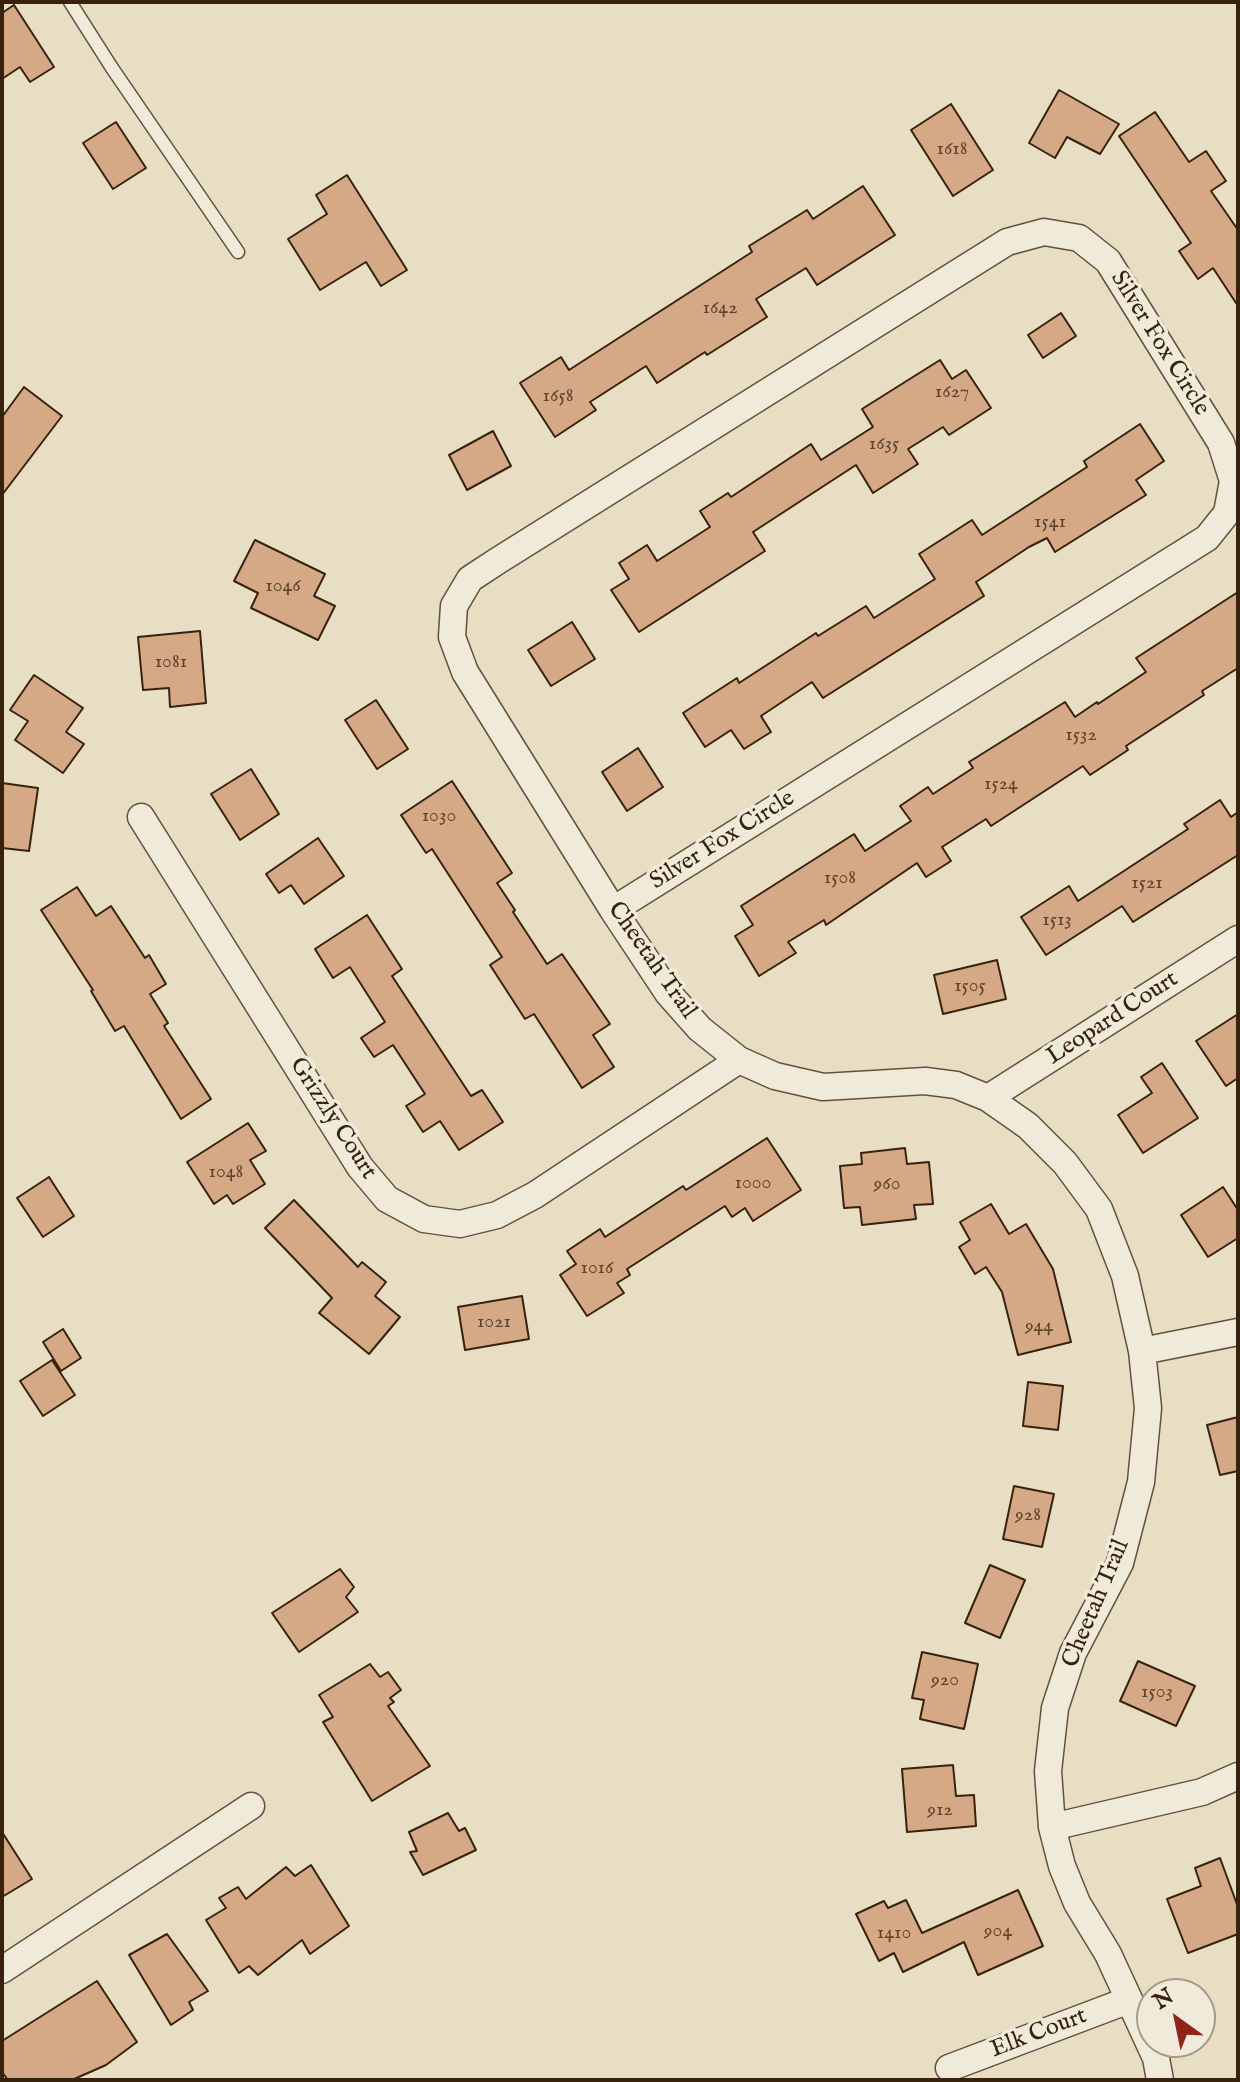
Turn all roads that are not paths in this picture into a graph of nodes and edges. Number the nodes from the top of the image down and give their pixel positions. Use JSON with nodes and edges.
{"nodes":[{"id":1,"x":70,"y":2,"type":"edge"},
{"id":2,"x":238,"y":252,"type":"dead end"},
{"id":3,"x":454,"y":606,"type":"joint"},
{"id":4,"x":141,"y":817,"type":"dead end"},
{"id":5,"x":613,"y":910,"type":"junction"},
{"id":6,"x":1238,"y":939,"type":"edge"},
{"id":7,"x":739,"y":1060,"type":"junction"},
{"id":8,"x":988,"y":1098,"type":"junction"},
{"id":9,"x":1238,"y":1332,"type":"edge"},
{"id":10,"x":1142,"y":1351,"type":"junction"},
{"id":11,"x":1238,"y":1776,"type":"edge"},
{"id":12,"x":251,"y":1806,"type":"dead end"},
{"id":13,"x":1052,"y":1827,"type":"junction"},
{"id":14,"x":2,"y":1970,"type":"edge"},
{"id":15,"x":1129,"y":2000,"type":"junction"},
{"id":16,"x":949,"y":2068,"type":"dead end"},
{"id":17,"x":1160,"y":2080,"type":"edge"}],
"edges":[{"from":1,"to":2,"type":"lane"},
{"from":3,"to":5,"type":"street","name":"Cheetah Trail"},
{"from":3,"to":5,"type":"street","name":"Silver Fox Circle"},
{"from":4,"to":7,"type":"street","name":"Grizzly Court"},
{"from":5,"to":7,"type":"street","name":"Cheetah Trail"},
{"from":6,"to":8,"type":"street","name":"Leopard Court"},
{"from":7,"to":8,"type":"street","name":"Cheetah Trail"},
{"from":8,"to":10,"type":"street","name":"Cheetah Trail"},
{"from":9,"to":10,"type":"street"},
{"from":10,"to":13,"type":"street","name":"Cheetah Trail"},
{"from":11,"to":13,"type":"street"},
{"from":12,"to":14,"type":"street"},
{"from":13,"to":15,"type":"street","name":"Cheetah Trail"},
{"from":15,"to":16,"type":"street","name":"Elk Court"},
{"from":15,"to":17,"type":"street","name":"Cheetah Trail"}]}
